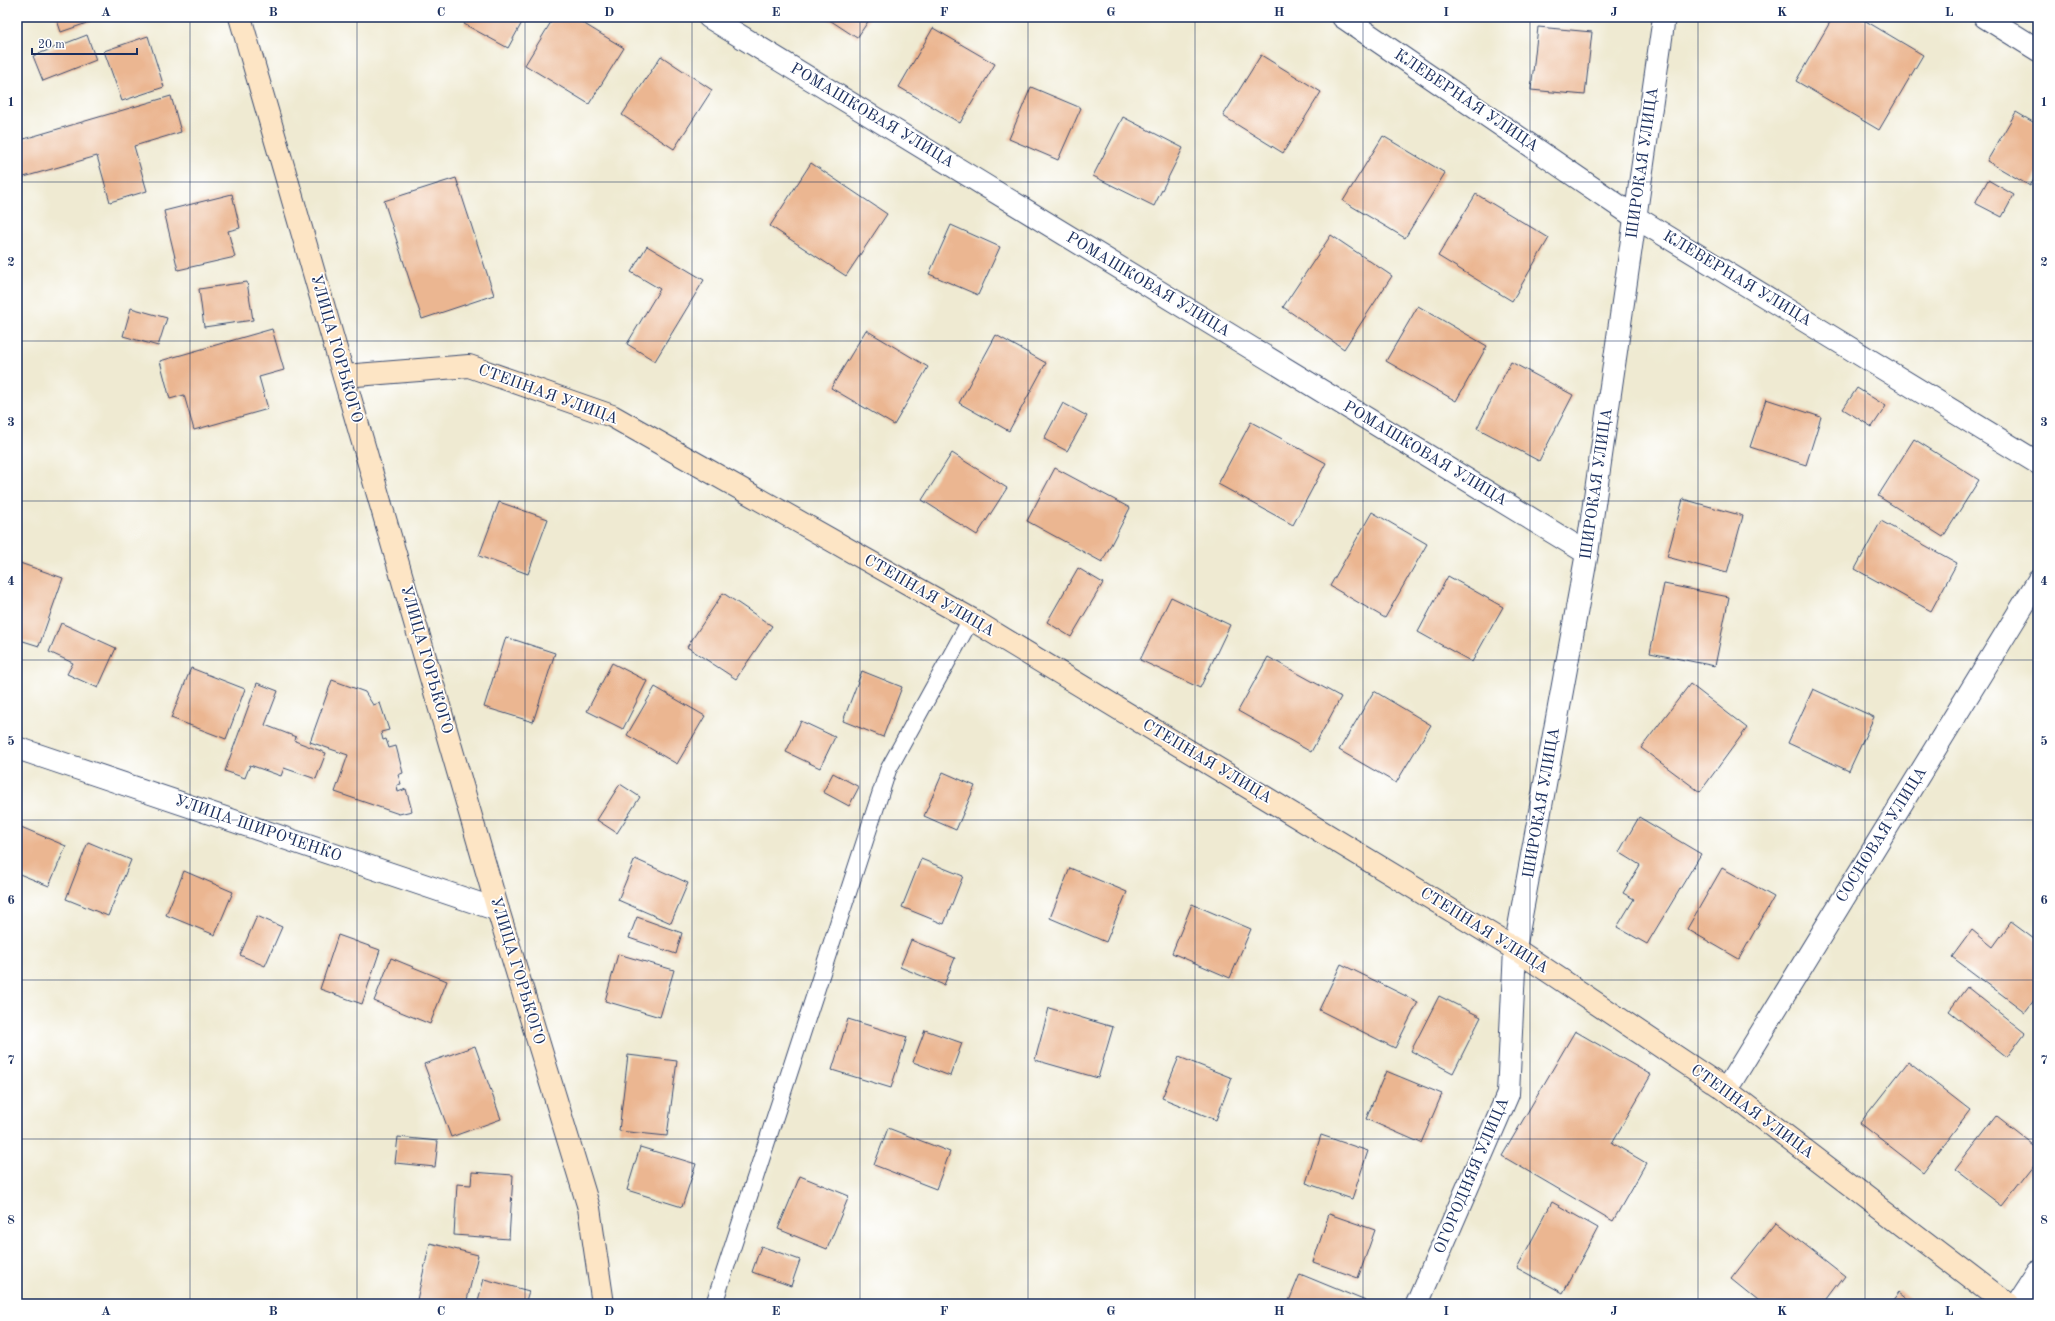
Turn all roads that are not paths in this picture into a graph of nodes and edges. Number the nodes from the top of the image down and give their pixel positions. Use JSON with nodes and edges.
{"nodes":[{"id":1,"x":240,"y":17,"type":"edge"},
{"id":2,"x":709,"y":17,"type":"edge"},
{"id":3,"x":1343,"y":17,"type":"edge"},
{"id":4,"x":1664,"y":17,"type":"edge"},
{"id":5,"x":1985,"y":17,"type":"edge"},
{"id":6,"x":2038,"y":50,"type":"edge"},
{"id":7,"x":1635,"y":217,"type":"junction"},
{"id":8,"x":344,"y":376,"type":"junction"},
{"id":9,"x":2038,"y":463,"type":"edge"},
{"id":10,"x":1588,"y":553,"type":"junction"},
{"id":11,"x":2038,"y":581,"type":"edge"},
{"id":12,"x":971,"y":619,"type":"junction"},
{"id":13,"x":17,"y":748,"type":"edge"},
{"id":14,"x":498,"y":910,"type":"junction"},
{"id":15,"x":1515,"y":949,"type":"junction"},
{"id":16,"x":1726,"y":1090,"type":"junction"},
{"id":17,"x":2038,"y":1270,"type":"edge"},
{"id":18,"x":603,"y":1304,"type":"edge"},
{"id":19,"x":714,"y":1304,"type":"edge"},
{"id":20,"x":1417,"y":1304,"type":"edge"},
{"id":21,"x":2006,"y":1304,"type":"edge"},
{"id":22,"x":2016,"y":1304,"type":"edge"}],
"edges":[{"from":1,"to":8,"type":"street","name":"УЛИЦА ГОРЬКОГО"},
{"from":2,"to":10,"type":"street","name":"РОМАШКОВАЯ УЛИЦА"},
{"from":3,"to":7,"type":"street","name":"КЛЕВЕРНАЯ УЛИЦА"},
{"from":4,"to":7,"type":"street","name":"ШИРОКАЯ УЛИЦА"},
{"from":5,"to":6,"type":"street"},
{"from":7,"to":9,"type":"street","name":"КЛЕВЕРНАЯ УЛИЦА"},
{"from":7,"to":10,"type":"street","name":"ШИРОКАЯ УЛИЦА"},
{"from":8,"to":12,"type":"street","name":"СТЕПНАЯ УЛИЦА"},
{"from":8,"to":14,"type":"street","name":"УЛИЦА ГОРЬКОГО"},
{"from":10,"to":15,"type":"street","name":"ШИРОКАЯ УЛИЦА"},
{"from":11,"to":16,"type":"street","name":"СОСНОВАЯ УЛИЦА"},
{"from":12,"to":15,"type":"street","name":"СТЕПНАЯ УЛИЦА"},
{"from":12,"to":19,"type":"lane"},
{"from":13,"to":14,"type":"street","name":"УЛИЦА ШИРОЧЕНКО"},
{"from":14,"to":18,"type":"street","name":"УЛИЦА ГОРЬКОГО"},
{"from":15,"to":16,"type":"street","name":"СТЕПНАЯ УЛИЦА"},
{"from":15,"to":20,"type":"street","name":"ОГОРОДНЯЯ УЛИЦА"},
{"from":16,"to":21,"type":"street","name":"СТЕПНАЯ УЛИЦА"},
{"from":17,"to":22,"type":"street"}]}
